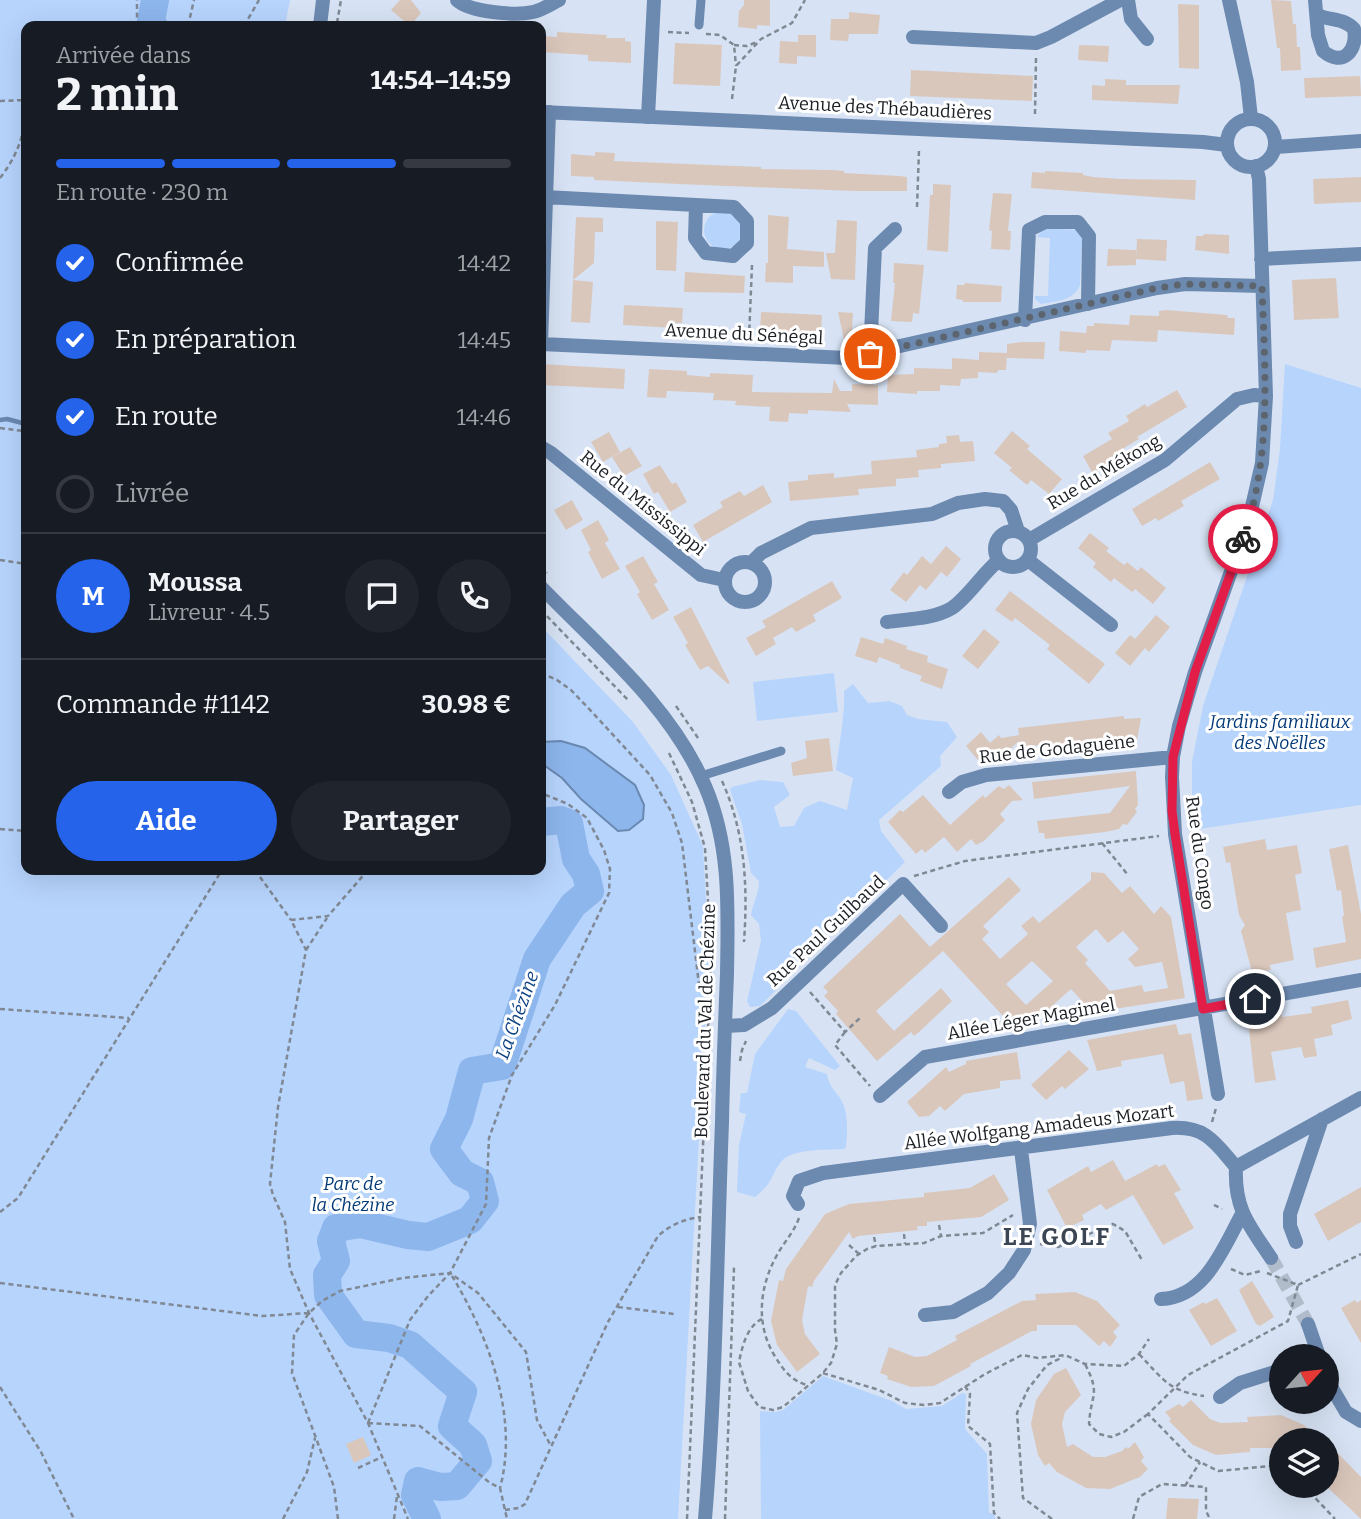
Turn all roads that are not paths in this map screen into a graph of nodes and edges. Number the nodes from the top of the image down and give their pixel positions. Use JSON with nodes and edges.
{"nodes":[{"id":1,"x":323,"y":0,"type":"edge"},
{"id":2,"x":457,"y":0,"type":"edge"},
{"id":3,"x":559,"y":0,"type":"edge"},
{"id":4,"x":654,"y":0,"type":"edge"},
{"id":5,"x":701,"y":0,"type":"edge"},
{"id":6,"x":1121,"y":0,"type":"edge"},
{"id":7,"x":1128,"y":0,"type":"edge"},
{"id":8,"x":1229,"y":0,"type":"edge"},
{"id":9,"x":321,"y":21,"type":"edge"},
{"id":10,"x":699,"y":25,"type":"dead end"},
{"id":11,"x":912,"y":37,"type":"dead end"},
{"id":12,"x":1147,"y":39,"type":"dead end"},
{"id":13,"x":546,"y":112,"type":"edge"},
{"id":14,"x":648,"y":117,"type":"junction"},
{"id":15,"x":1251,"y":118,"type":"junction"},
{"id":16,"x":1361,"y":141,"type":"edge"},
{"id":17,"x":1227,"y":145,"type":"junction"},
{"id":18,"x":1276,"y":147,"type":"junction"},
{"id":19,"x":1256,"y":166,"type":"junction"},
{"id":20,"x":546,"y":197,"type":"edge"},
{"id":21,"x":696,"y":205,"type":"junction"},
{"id":22,"x":895,"y":229,"type":"dead end"},
{"id":23,"x":1361,"y":254,"type":"edge"},
{"id":24,"x":1261,"y":259,"type":"junction"},
{"id":25,"x":1262,"y":286,"type":"junction"},
{"id":26,"x":1088,"y":304,"type":"junction"},
{"id":27,"x":1025,"y":320,"type":"junction"},
{"id":28,"x":546,"y":344,"type":"edge"},
{"id":29,"x":870,"y":354,"type":"junction"},
{"id":30,"x":1266,"y":396,"type":"junction"},
{"id":31,"x":546,"y":450,"type":"edge"},
{"id":32,"x":1023,"y":535,"type":"junction"},
{"id":33,"x":999,"y":560,"type":"junction"},
{"id":34,"x":1028,"y":560,"type":"junction"},
{"id":35,"x":752,"y":562,"type":"junction"},
{"id":36,"x":724,"y":580,"type":"junction"},
{"id":37,"x":546,"y":592,"type":"edge"},
{"id":38,"x":887,"y":622,"type":"dead end"},
{"id":39,"x":1111,"y":625,"type":"dead end"},
{"id":40,"x":781,"y":751,"type":"dead end"},
{"id":41,"x":1173,"y":757,"type":"junction"},
{"id":42,"x":701,"y":776,"type":"junction"},
{"id":43,"x":949,"y":792,"type":"dead end"},
{"id":44,"x":940,"y":926,"type":"dead end"},
{"id":45,"x":1361,"y":980,"type":"edge"},
{"id":46,"x":1203,"y":1009,"type":"junction"},
{"id":47,"x":725,"y":1026,"type":"junction"},
{"id":48,"x":1218,"y":1094,"type":"road end"},
{"id":49,"x":880,"y":1096,"type":"road end"},
{"id":50,"x":1361,"y":1098,"type":"edge"},
{"id":51,"x":1322,"y":1119,"type":"junction"},
{"id":52,"x":1021,"y":1149,"type":"junction"},
{"id":53,"x":1236,"y":1167,"type":"junction"},
{"id":54,"x":798,"y":1204,"type":"road end"},
{"id":55,"x":1242,"y":1214,"type":"junction"},
{"id":56,"x":1296,"y":1242,"type":"dead end"},
{"id":57,"x":1271,"y":1258,"type":"tunnel mouth"},
{"id":58,"x":1161,"y":1299,"type":"dead end"},
{"id":59,"x":925,"y":1315,"type":"dead end"},
{"id":60,"x":1308,"y":1324,"type":"tunnel mouth"},
{"id":61,"x":1315,"y":1344,"type":"edge"},
{"id":62,"x":1269,"y":1374,"type":"edge"},
{"id":63,"x":1220,"y":1397,"type":"road end"},
{"id":64,"x":1339,"y":1400,"type":"edge"},
{"id":65,"x":1361,"y":1421,"type":"edge"},
{"id":66,"x":705,"y":1519,"type":"edge"}],
"edges":[{"from":1,"to":9,"type":"street"},
{"from":2,"to":3,"type":"street"},
{"from":4,"to":14,"type":"street"},
{"from":5,"to":10,"type":"lane"},
{"from":6,"to":11,"type":"street"},
{"from":7,"to":12,"type":"street"},
{"from":8,"to":15,"type":"street"},
{"from":13,"to":14,"type":"street","name":"Avenue des Thébaudières"},
{"from":14,"to":17,"type":"street","name":"Avenue des Thébaudières"},
{"from":15,"to":17,"type":"street"},
{"from":15,"to":18,"type":"street"},
{"from":16,"to":18,"type":"street"},
{"from":17,"to":19,"type":"street"},
{"from":18,"to":19,"type":"street"},
{"from":19,"to":24,"type":"street","name":"Rue du Congo"},
{"from":20,"to":21,"type":"street"},
{"from":21,"to":21,"type":"street"},
{"from":22,"to":29,"type":"street"},
{"from":23,"to":24,"type":"street"},
{"from":24,"to":25,"type":"street","name":"Rue du Congo"},
{"from":25,"to":26,"type":"street","name":"Avenue du Sénégal"},
{"from":25,"to":30,"type":"street","name":"Rue du Congo"},
{"from":26,"to":27,"type":"street","name":"Avenue du Sénégal"},
{"from":26,"to":27,"type":"street"},
{"from":27,"to":29,"type":"street","name":"Avenue du Sénégal"},
{"from":28,"to":29,"type":"street","name":"Avenue du Sénégal"},
{"from":30,"to":32,"type":"street","name":"Rue du Mékong"},
{"from":30,"to":41,"type":"street","name":"Rue du Congo"},
{"from":31,"to":36,"type":"street","name":"Rue du Mississippi"},
{"from":32,"to":33,"type":"street"},
{"from":32,"to":34,"type":"street"},
{"from":32,"to":35,"type":"street"},
{"from":33,"to":34,"type":"street"},
{"from":33,"to":38,"type":"street"},
{"from":34,"to":39,"type":"street"},
{"from":35,"to":36,"type":"street"},
{"from":35,"to":36,"type":"street"},
{"from":37,"to":42,"type":"street","name":"Boulevard du Val de Chézine"},
{"from":40,"to":42,"type":"lane"},
{"from":41,"to":43,"type":"street","name":"Rue de Godaguène"},
{"from":41,"to":46,"type":"street","name":"Rue du Congo"},
{"from":42,"to":47,"type":"street","name":"Boulevard du Val de Chézine"},
{"from":44,"to":47,"type":"street","name":"Rue Paul Guilbaud"},
{"from":45,"to":46,"type":"street","name":"Allée Léger Magimel"},
{"from":46,"to":48,"type":"street","name":"Rue du Congo"},
{"from":46,"to":49,"type":"street","name":"Allée Léger Magimel"},
{"from":47,"to":66,"type":"street","name":"Boulevard du Val de Chézine"},
{"from":50,"to":51,"type":"street"},
{"from":51,"to":53,"type":"street"},
{"from":51,"to":56,"type":"street"},
{"from":52,"to":53,"type":"street","name":"Allée Wolfgang Amadeus Mozart"},
{"from":52,"to":54,"type":"street","name":"Allée Wolfgang Amadeus Mozart"},
{"from":52,"to":59,"type":"street"},
{"from":53,"to":55,"type":"street"},
{"from":55,"to":57,"type":"street"},
{"from":55,"to":58,"type":"street"},
{"from":60,"to":61,"type":"street"},
{"from":62,"to":63,"type":"street"},
{"from":64,"to":65,"type":"street"}]}
